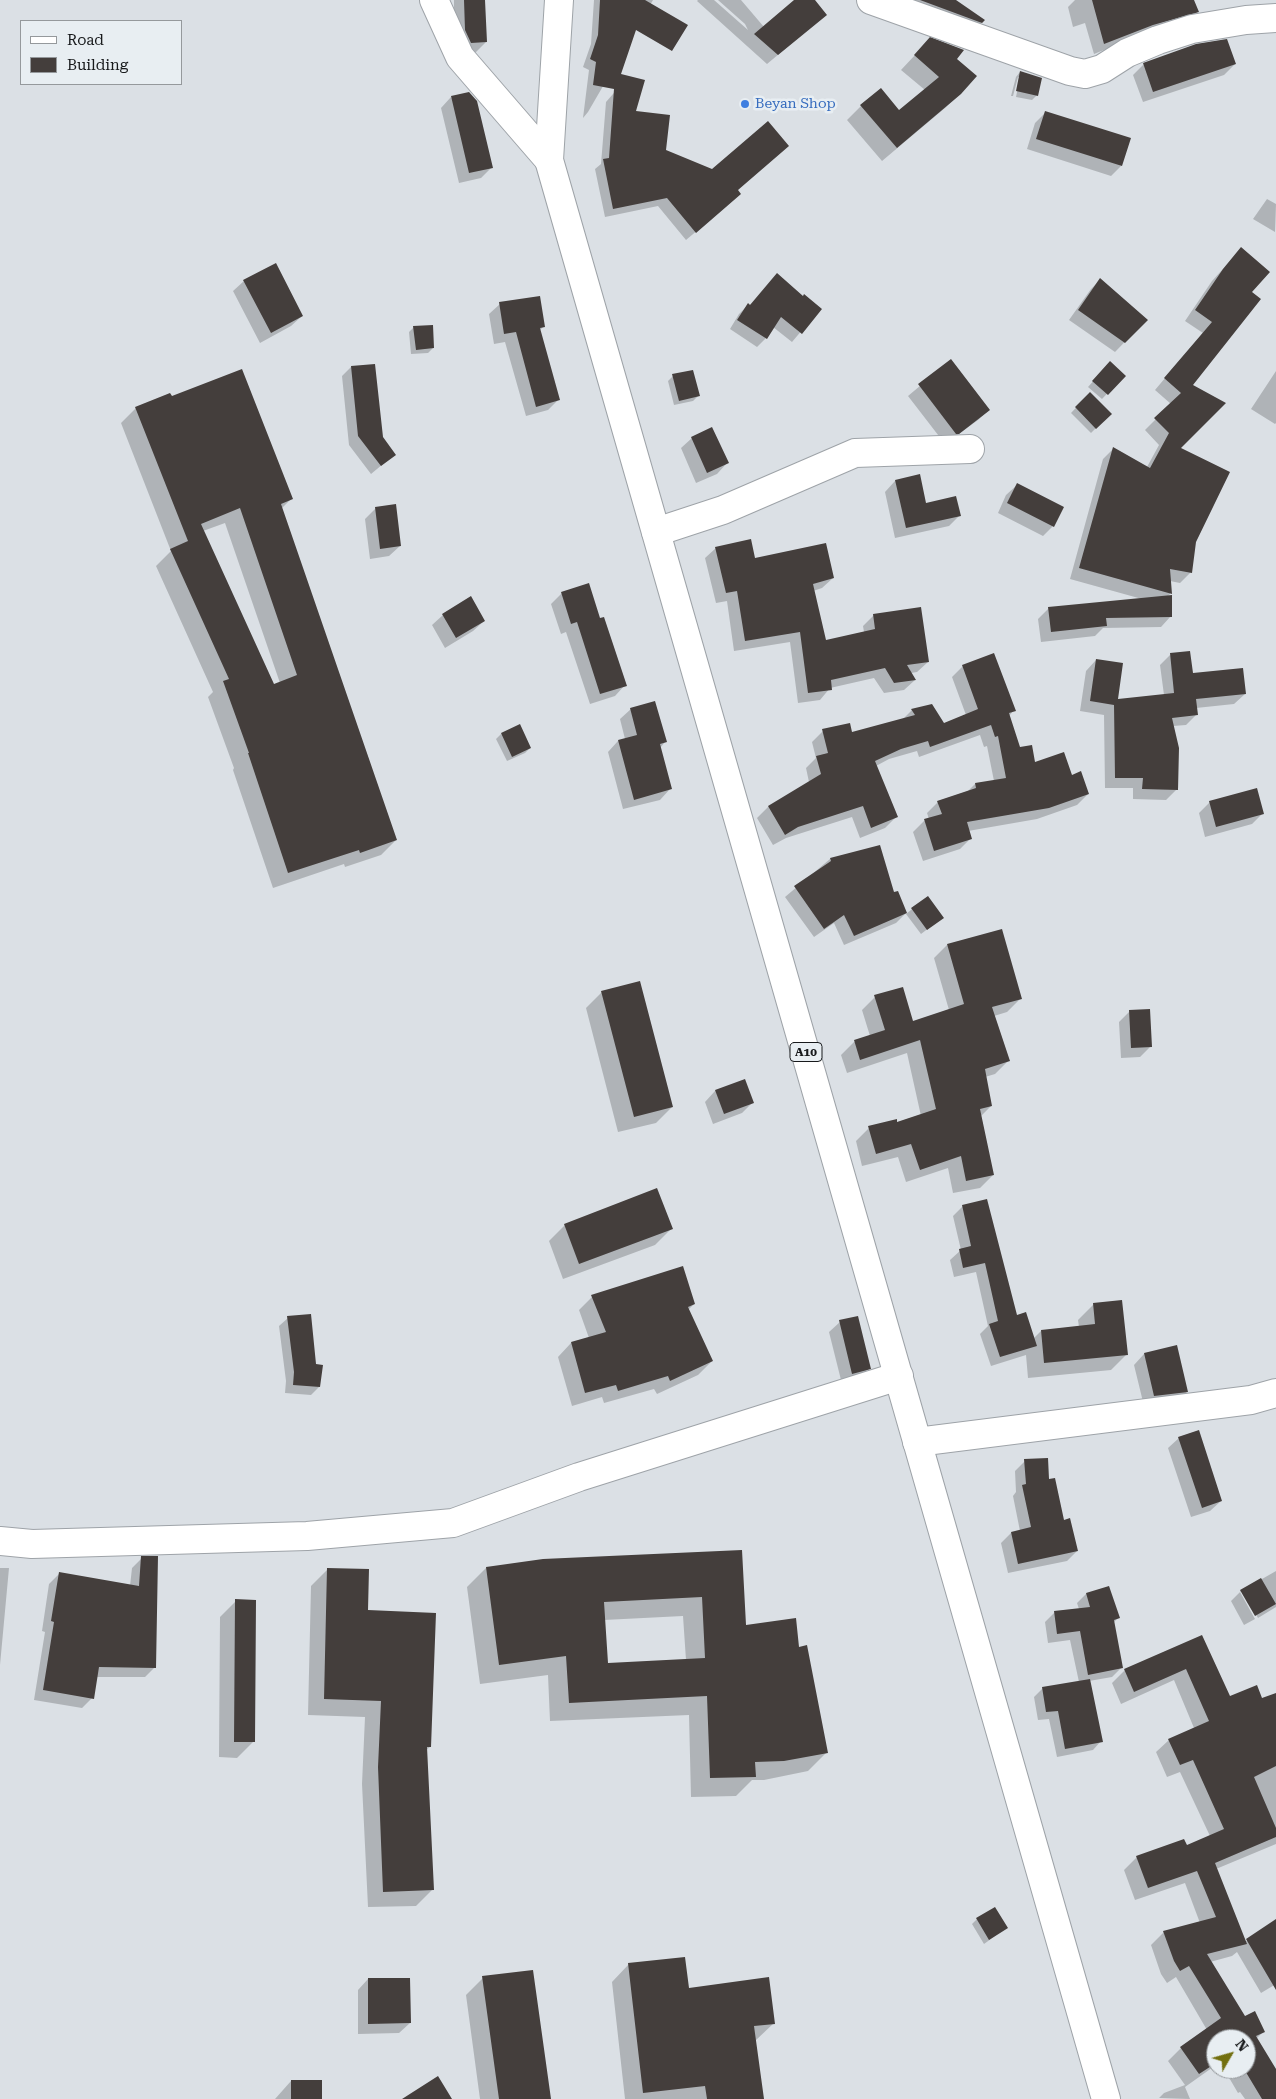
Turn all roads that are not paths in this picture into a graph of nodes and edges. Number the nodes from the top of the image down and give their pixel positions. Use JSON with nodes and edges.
{"nodes":[{"id":1,"x":434,"y":0,"type":"edge"},
{"id":2,"x":560,"y":0,"type":"edge"},
{"id":3,"x":871,"y":0,"type":"edge"},
{"id":4,"x":1276,"y":18,"type":"edge"},
{"id":5,"x":549,"y":160,"type":"junction"},
{"id":6,"x":970,"y":449,"type":"dead end"},
{"id":7,"x":656,"y":532,"type":"junction"},
{"id":8,"x":899,"y":1376,"type":"junction"},
{"id":9,"x":1276,"y":1393,"type":"edge"},
{"id":10,"x":917,"y":1442,"type":"junction"},
{"id":11,"x":0,"y":1541,"type":"edge"},
{"id":12,"x":1106,"y":2099,"type":"edge"}],
"edges":[{"from":1,"to":5,"type":"main road"},
{"from":2,"to":5,"type":"main road","number":"A10"},
{"from":3,"to":4,"type":"main road"},
{"from":5,"to":7,"type":"main road","number":"A10"},
{"from":6,"to":7,"type":"main road"},
{"from":7,"to":8,"type":"main road","number":"A10"},
{"from":8,"to":10,"type":"main road","number":"A10"},
{"from":8,"to":11,"type":"main road"},
{"from":9,"to":10,"type":"main road"},
{"from":10,"to":12,"type":"main road","number":"A10"}]}
